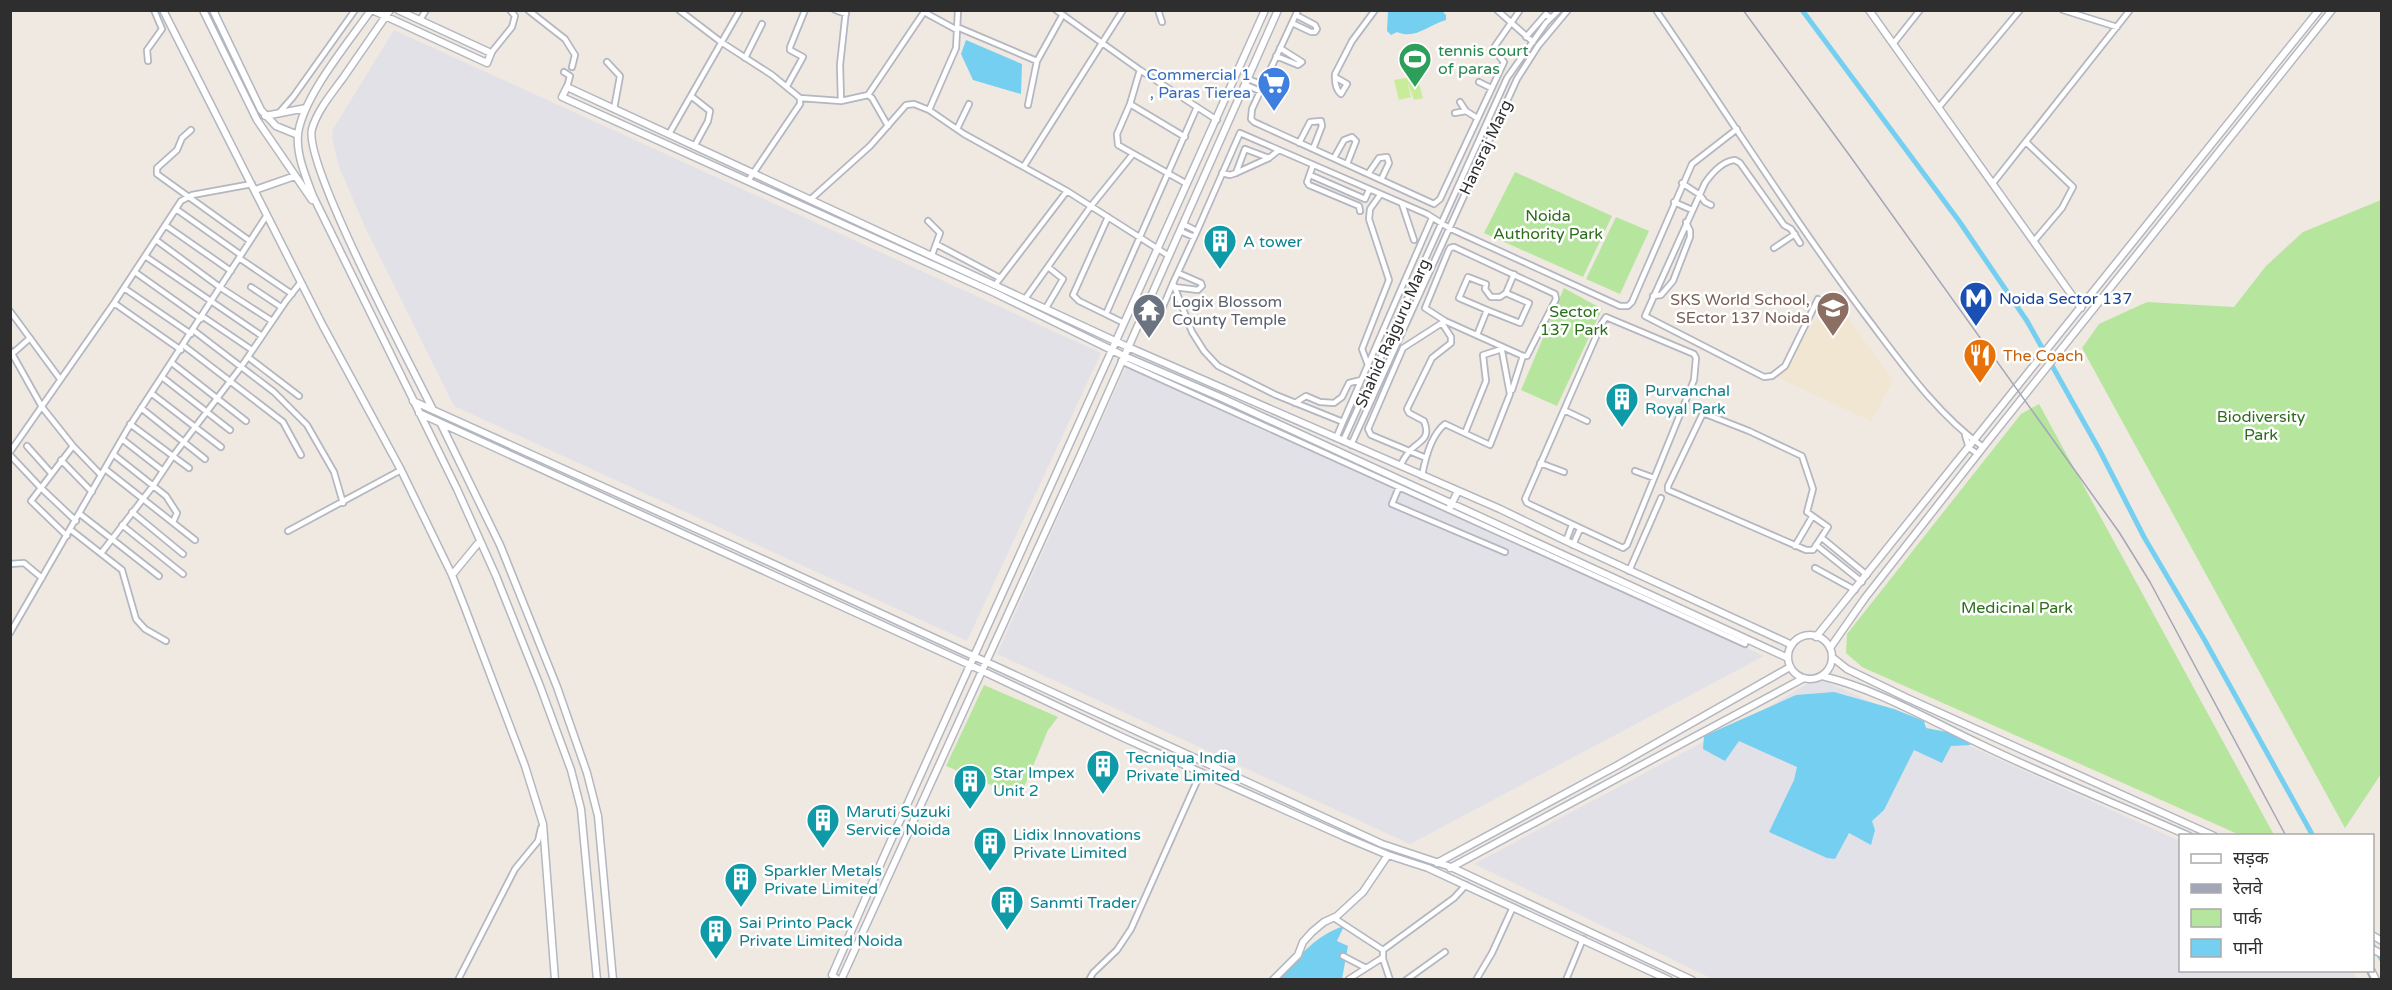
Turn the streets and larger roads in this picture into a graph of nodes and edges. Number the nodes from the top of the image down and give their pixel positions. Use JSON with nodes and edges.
{"nodes":[{"id":1,"x":154,"y":10,"type":"edge"},
{"id":2,"x":163,"y":10,"type":"edge"},
{"id":3,"x":203,"y":10,"type":"edge"},
{"id":4,"x":213,"y":10,"type":"edge"},
{"id":5,"x":355,"y":10,"type":"edge"},
{"id":6,"x":371,"y":10,"type":"edge"},
{"id":7,"x":390,"y":10,"type":"edge"},
{"id":8,"x":398,"y":10,"type":"edge"},
{"id":9,"x":426,"y":10,"type":"edge"},
{"id":10,"x":510,"y":10,"type":"edge"},
{"id":11,"x":528,"y":10,"type":"edge"},
{"id":12,"x":679,"y":10,"type":"edge"},
{"id":13,"x":740,"y":10,"type":"edge"},
{"id":14,"x":806,"y":10,"type":"edge"},
{"id":15,"x":835,"y":10,"type":"edge"},
{"id":16,"x":958,"y":10,"type":"edge"},
{"id":17,"x":1056,"y":10,"type":"edge"},
{"id":18,"x":1122,"y":10,"type":"edge"},
{"id":19,"x":1158,"y":10,"type":"edge"},
{"id":20,"x":1265,"y":10,"type":"edge"},
{"id":21,"x":1278,"y":10,"type":"edge"},
{"id":22,"x":1375,"y":10,"type":"edge"},
{"id":23,"x":1497,"y":10,"type":"edge"},
{"id":24,"x":1520,"y":10,"type":"edge"},
{"id":25,"x":1559,"y":10,"type":"edge"},
{"id":26,"x":1568,"y":10,"type":"edge"},
{"id":27,"x":1656,"y":10,"type":"edge"},
{"id":28,"x":1869,"y":10,"type":"edge"},
{"id":29,"x":1920,"y":10,"type":"edge"},
{"id":30,"x":2020,"y":10,"type":"edge"},
{"id":31,"x":2062,"y":10,"type":"edge"},
{"id":32,"x":2130,"y":10,"type":"edge"},
{"id":33,"x":2319,"y":10,"type":"edge"},
{"id":34,"x":2332,"y":10,"type":"edge"},
{"id":35,"x":407,"y":12,"type":"edge"},
{"id":36,"x":846,"y":12,"type":"edge"},
{"id":37,"x":1548,"y":12,"type":"edge"},
{"id":38,"x":1297,"y":13,"type":"edge"},
{"id":39,"x":514,"y":16,"type":"junction"},
{"id":40,"x":1062,"y":16,"type":"junction"},
{"id":41,"x":386,"y":17,"type":"junction"},
{"id":42,"x":1551,"y":18,"type":"junction"},
{"id":43,"x":420,"y":20,"type":"junction"},
{"id":44,"x":1162,"y":21,"type":"dead end"},
{"id":45,"x":1510,"y":22,"type":"junction"},
{"id":46,"x":1292,"y":23,"type":"junction"},
{"id":47,"x":762,"y":24,"type":"dead end"},
{"id":48,"x":2117,"y":27,"type":"junction"},
{"id":49,"x":957,"y":29,"type":"junction"},
{"id":50,"x":1526,"y":37,"type":"junction"},
{"id":51,"x":721,"y":42,"type":"junction"},
{"id":52,"x":1532,"y":42,"type":"junction"},
{"id":53,"x":1101,"y":43,"type":"junction"},
{"id":54,"x":1893,"y":44,"type":"junction"},
{"id":55,"x":1538,"y":46,"type":"junction"},
{"id":56,"x":1280,"y":48,"type":"junction"},
{"id":57,"x":491,"y":53,"type":"junction"},
{"id":58,"x":1276,"y":56,"type":"junction"},
{"id":59,"x":746,"y":57,"type":"junction"},
{"id":60,"x":148,"y":61,"type":"dead end"},
{"id":61,"x":1037,"y":61,"type":"junction"},
{"id":62,"x":607,"y":62,"type":"dead end"},
{"id":63,"x":572,"y":67,"type":"dead end"},
{"id":64,"x":1140,"y":70,"type":"junction"},
{"id":65,"x":564,"y":72,"type":"dead end"},
{"id":66,"x":1335,"y":77,"type":"dead end"},
{"id":67,"x":1247,"y":82,"type":"junction"},
{"id":68,"x":1479,"y":82,"type":"dead end"},
{"id":69,"x":1263,"y":85,"type":"junction"},
{"id":70,"x":787,"y":86,"type":"junction"},
{"id":71,"x":567,"y":87,"type":"junction"},
{"id":72,"x":1491,"y":88,"type":"junction"},
{"id":73,"x":1260,"y":91,"type":"junction"},
{"id":74,"x":868,"y":95,"type":"junction"},
{"id":75,"x":691,"y":96,"type":"junction"},
{"id":76,"x":800,"y":98,"type":"junction"},
{"id":77,"x":841,"y":101,"type":"junction"},
{"id":78,"x":1461,"y":102,"type":"dead end"},
{"id":79,"x":969,"y":104,"type":"dead end"},
{"id":80,"x":1130,"y":104,"type":"junction"},
{"id":81,"x":1028,"y":105,"type":"dead end"},
{"id":82,"x":1197,"y":107,"type":"junction"},
{"id":83,"x":1939,"y":107,"type":"junction"},
{"id":84,"x":306,"y":108,"type":"junction"},
{"id":85,"x":614,"y":109,"type":"junction"},
{"id":86,"x":929,"y":110,"type":"junction"},
{"id":87,"x":1466,"y":111,"type":"junction"},
{"id":88,"x":1455,"y":113,"type":"dead end"},
{"id":89,"x":277,"y":115,"type":"junction"},
{"id":90,"x":265,"y":116,"type":"junction"},
{"id":91,"x":1477,"y":118,"type":"junction"},
{"id":92,"x":1217,"y":120,"type":"junction"},
{"id":93,"x":888,"y":126,"type":"junction"},
{"id":94,"x":957,"y":129,"type":"junction"},
{"id":95,"x":1737,"y":129,"type":"junction"},
{"id":96,"x":191,"y":130,"type":"dead end"},
{"id":97,"x":669,"y":134,"type":"junction"},
{"id":98,"x":298,"y":135,"type":"junction"},
{"id":99,"x":1185,"y":137,"type":"junction"},
{"id":100,"x":2026,"y":142,"type":"junction"},
{"id":101,"x":1299,"y":143,"type":"junction"},
{"id":102,"x":694,"y":145,"type":"junction"},
{"id":103,"x":1313,"y":149,"type":"junction"},
{"id":104,"x":1279,"y":150,"type":"junction"},
{"id":105,"x":1133,"y":154,"type":"junction"},
{"id":106,"x":1269,"y":158,"type":"junction"},
{"id":107,"x":1334,"y":158,"type":"junction"},
{"id":108,"x":1347,"y":164,"type":"junction"},
{"id":109,"x":1313,"y":165,"type":"junction"},
{"id":110,"x":1024,"y":166,"type":"junction"},
{"id":111,"x":755,"y":173,"type":"junction"},
{"id":112,"x":1169,"y":173,"type":"junction"},
{"id":113,"x":1222,"y":173,"type":"junction"},
{"id":114,"x":1236,"y":173,"type":"junction"},
{"id":115,"x":1368,"y":174,"type":"junction"},
{"id":116,"x":1310,"y":175,"type":"junction"},
{"id":117,"x":295,"y":176,"type":"junction"},
{"id":118,"x":1381,"y":180,"type":"junction"},
{"id":119,"x":748,"y":181,"type":"junction"},
{"id":120,"x":1446,"y":183,"type":"junction"},
{"id":121,"x":1682,"y":183,"type":"junction"},
{"id":122,"x":1993,"y":183,"type":"junction"},
{"id":123,"x":1188,"y":184,"type":"junction"},
{"id":124,"x":253,"y":187,"type":"junction"},
{"id":125,"x":1458,"y":189,"type":"junction"},
{"id":126,"x":1369,"y":190,"type":"junction"},
{"id":127,"x":1444,"y":190,"type":"junction"},
{"id":128,"x":1067,"y":191,"type":"junction"},
{"id":129,"x":1380,"y":195,"type":"junction"},
{"id":130,"x":1455,"y":195,"type":"junction"},
{"id":131,"x":1700,"y":195,"type":"junction"},
{"id":132,"x":188,"y":196,"type":"junction"},
{"id":133,"x":811,"y":199,"type":"junction"},
{"id":134,"x":1674,"y":202,"type":"junction"},
{"id":135,"x":1402,"y":204,"type":"junction"},
{"id":136,"x":1091,"y":206,"type":"junction"},
{"id":137,"x":1711,"y":206,"type":"dead end"},
{"id":138,"x":176,"y":209,"type":"junction"},
{"id":139,"x":320,"y":210,"type":"junction"},
{"id":140,"x":1692,"y":210,"type":"junction"},
{"id":141,"x":1360,"y":212,"type":"dead end"},
{"id":142,"x":267,"y":215,"type":"junction"},
{"id":143,"x":1108,"y":218,"type":"junction"},
{"id":144,"x":1432,"y":218,"type":"junction"},
{"id":145,"x":928,"y":221,"type":"dead end"},
{"id":146,"x":1686,"y":222,"type":"junction"},
{"id":147,"x":165,"y":225,"type":"junction"},
{"id":148,"x":1441,"y":225,"type":"junction"},
{"id":149,"x":1801,"y":225,"type":"junction"},
{"id":150,"x":1182,"y":228,"type":"junction"},
{"id":151,"x":1449,"y":228,"type":"junction"},
{"id":152,"x":1197,"y":231,"type":"junction"},
{"id":153,"x":1793,"y":232,"type":"junction"},
{"id":154,"x":1140,"y":237,"type":"junction"},
{"id":155,"x":1194,"y":237,"type":"junction"},
{"id":156,"x":156,"y":240,"type":"junction"},
{"id":157,"x":1414,"y":240,"type":"dead end"},
{"id":158,"x":250,"y":241,"type":"junction"},
{"id":159,"x":2034,"y":241,"type":"junction"},
{"id":160,"x":1800,"y":243,"type":"dead end"},
{"id":161,"x":936,"y":244,"type":"junction"},
{"id":162,"x":1774,"y":248,"type":"dead end"},
{"id":163,"x":1158,"y":250,"type":"junction"},
{"id":164,"x":932,"y":255,"type":"junction"},
{"id":165,"x":146,"y":256,"type":"junction"},
{"id":166,"x":240,"y":256,"type":"junction"},
{"id":167,"x":1169,"y":256,"type":"junction"},
{"id":168,"x":1515,"y":259,"type":"junction"},
{"id":169,"x":1048,"y":267,"type":"junction"},
{"id":170,"x":231,"y":271,"type":"junction"},
{"id":171,"x":135,"y":272,"type":"junction"},
{"id":172,"x":1511,"y":272,"type":"junction"},
{"id":173,"x":1178,"y":273,"type":"junction"},
{"id":174,"x":1000,"y":278,"type":"junction"},
{"id":175,"x":301,"y":282,"type":"junction"},
{"id":176,"x":995,"y":285,"type":"junction"},
{"id":177,"x":1174,"y":285,"type":"junction"},
{"id":178,"x":251,"y":287,"type":"dead end"},
{"id":179,"x":124,"y":288,"type":"junction"},
{"id":180,"x":221,"y":288,"type":"junction"},
{"id":181,"x":1506,"y":293,"type":"junction"},
{"id":182,"x":292,"y":294,"type":"junction"},
{"id":183,"x":1653,"y":296,"type":"junction"},
{"id":184,"x":1025,"y":299,"type":"junction"},
{"id":185,"x":1818,"y":299,"type":"dead end"},
{"id":186,"x":211,"y":302,"type":"junction"},
{"id":187,"x":114,"y":303,"type":"junction"},
{"id":188,"x":1415,"y":303,"type":"junction"},
{"id":189,"x":281,"y":307,"type":"junction"},
{"id":190,"x":1046,"y":308,"type":"junction"},
{"id":191,"x":1425,"y":308,"type":"junction"},
{"id":192,"x":2081,"y":308,"type":"junction"},
{"id":193,"x":1487,"y":310,"type":"junction"},
{"id":194,"x":10,"y":311,"type":"edge"},
{"id":195,"x":1106,"y":314,"type":"junction"},
{"id":196,"x":201,"y":318,"type":"junction"},
{"id":197,"x":1141,"y":318,"type":"junction"},
{"id":198,"x":272,"y":321,"type":"junction"},
{"id":199,"x":1444,"y":322,"type":"junction"},
{"id":200,"x":1124,"y":323,"type":"junction"},
{"id":201,"x":192,"y":332,"type":"junction"},
{"id":202,"x":1477,"y":335,"type":"junction"},
{"id":203,"x":262,"y":336,"type":"junction"},
{"id":204,"x":30,"y":338,"type":"junction"},
{"id":205,"x":1116,"y":341,"type":"junction"},
{"id":206,"x":182,"y":347,"type":"junction"},
{"id":207,"x":1128,"y":347,"type":"junction"},
{"id":208,"x":1501,"y":347,"type":"junction"},
{"id":209,"x":252,"y":351,"type":"junction"},
{"id":210,"x":1112,"y":351,"type":"junction"},
{"id":211,"x":11,"y":353,"type":"edge"},
{"id":212,"x":1523,"y":356,"type":"junction"},
{"id":213,"x":248,"y":357,"type":"junction"},
{"id":214,"x":1123,"y":359,"type":"junction"},
{"id":215,"x":172,"y":363,"type":"junction"},
{"id":216,"x":1368,"y":365,"type":"junction"},
{"id":217,"x":241,"y":367,"type":"junction"},
{"id":218,"x":162,"y":377,"type":"junction"},
{"id":219,"x":60,"y":379,"type":"junction"},
{"id":220,"x":1361,"y":380,"type":"junction"},
{"id":221,"x":230,"y":381,"type":"junction"},
{"id":222,"x":151,"y":393,"type":"junction"},
{"id":223,"x":1510,"y":394,"type":"junction"},
{"id":224,"x":299,"y":396,"type":"dead end"},
{"id":225,"x":217,"y":397,"type":"junction"},
{"id":226,"x":413,"y":401,"type":"junction"},
{"id":227,"x":1295,"y":403,"type":"junction"},
{"id":228,"x":42,"y":407,"type":"junction"},
{"id":229,"x":141,"y":408,"type":"junction"},
{"id":230,"x":434,"y":410,"type":"junction"},
{"id":231,"x":1564,"y":410,"type":"junction"},
{"id":232,"x":206,"y":412,"type":"junction"},
{"id":233,"x":419,"y":413,"type":"junction"},
{"id":234,"x":246,"y":421,"type":"dead end"},
{"id":235,"x":1587,"y":421,"type":"dead end"},
{"id":236,"x":1343,"y":422,"type":"junction"},
{"id":237,"x":440,"y":423,"type":"junction"},
{"id":238,"x":130,"y":424,"type":"junction"},
{"id":239,"x":195,"y":428,"type":"junction"},
{"id":240,"x":230,"y":430,"type":"dead end"},
{"id":241,"x":1465,"y":433,"type":"junction"},
{"id":242,"x":1965,"y":435,"type":"junction"},
{"id":243,"x":1336,"y":438,"type":"junction"},
{"id":244,"x":122,"y":439,"type":"junction"},
{"id":245,"x":1343,"y":441,"type":"junction"},
{"id":246,"x":1974,"y":441,"type":"junction"},
{"id":247,"x":184,"y":442,"type":"junction"},
{"id":248,"x":1352,"y":445,"type":"junction"},
{"id":249,"x":27,"y":446,"type":"dead end"},
{"id":250,"x":73,"y":446,"type":"junction"},
{"id":251,"x":221,"y":447,"type":"dead end"},
{"id":252,"x":1983,"y":447,"type":"junction"},
{"id":253,"x":1969,"y":448,"type":"junction"},
{"id":254,"x":1409,"y":451,"type":"junction"},
{"id":255,"x":10,"y":454,"type":"edge"},
{"id":256,"x":113,"y":454,"type":"junction"},
{"id":257,"x":1978,"y":454,"type":"junction"},
{"id":258,"x":301,"y":455,"type":"dead end"},
{"id":259,"x":173,"y":456,"type":"junction"},
{"id":260,"x":1426,"y":458,"type":"junction"},
{"id":261,"x":205,"y":459,"type":"dead end"},
{"id":262,"x":61,"y":460,"type":"junction"},
{"id":263,"x":1540,"y":463,"type":"junction"},
{"id":264,"x":1400,"y":466,"type":"junction"},
{"id":265,"x":189,"y":468,"type":"dead end"},
{"id":266,"x":105,"y":469,"type":"junction"},
{"id":267,"x":401,"y":470,"type":"junction"},
{"id":268,"x":163,"y":471,"type":"junction"},
{"id":269,"x":1635,"y":471,"type":"dead end"},
{"id":270,"x":1564,"y":472,"type":"dead end"},
{"id":271,"x":51,"y":473,"type":"junction"},
{"id":272,"x":101,"y":475,"type":"junction"},
{"id":273,"x":1422,"y":476,"type":"junction"},
{"id":274,"x":1654,"y":478,"type":"junction"},
{"id":275,"x":153,"y":486,"type":"junction"},
{"id":276,"x":1399,"y":486,"type":"junction"},
{"id":277,"x":40,"y":487,"type":"junction"},
{"id":278,"x":1458,"y":491,"type":"junction"},
{"id":279,"x":92,"y":492,"type":"junction"},
{"id":280,"x":143,"y":498,"type":"junction"},
{"id":281,"x":1660,"y":498,"type":"dead end"},
{"id":282,"x":343,"y":503,"type":"junction"},
{"id":283,"x":1450,"y":506,"type":"junction"},
{"id":284,"x":132,"y":512,"type":"junction"},
{"id":285,"x":80,"y":514,"type":"junction"},
{"id":286,"x":1812,"y":517,"type":"junction"},
{"id":287,"x":76,"y":520,"type":"junction"},
{"id":288,"x":173,"y":522,"type":"junction"},
{"id":289,"x":122,"y":525,"type":"junction"},
{"id":290,"x":1572,"y":525,"type":"junction"},
{"id":291,"x":1580,"y":529,"type":"junction"},
{"id":292,"x":71,"y":530,"type":"junction"},
{"id":293,"x":288,"y":531,"type":"dead end"},
{"id":294,"x":67,"y":536,"type":"junction"},
{"id":295,"x":1822,"y":538,"type":"junction"},
{"id":296,"x":111,"y":539,"type":"junction"},
{"id":297,"x":195,"y":540,"type":"dead end"},
{"id":298,"x":480,"y":541,"type":"junction"},
{"id":299,"x":1566,"y":542,"type":"junction"},
{"id":300,"x":1573,"y":545,"type":"junction"},
{"id":301,"x":1816,"y":545,"type":"junction"},
{"id":302,"x":1795,"y":546,"type":"junction"},
{"id":303,"x":102,"y":552,"type":"junction"},
{"id":304,"x":1505,"y":552,"type":"dead end"},
{"id":305,"x":183,"y":554,"type":"dead end"},
{"id":306,"x":10,"y":564,"type":"edge"},
{"id":307,"x":1815,"y":568,"type":"dead end"},
{"id":308,"x":1629,"y":571,"type":"junction"},
{"id":309,"x":183,"y":574,"type":"dead end"},
{"id":310,"x":452,"y":575,"type":"junction"},
{"id":311,"x":1867,"y":575,"type":"junction"},
{"id":312,"x":159,"y":576,"type":"dead end"},
{"id":313,"x":42,"y":578,"type":"junction"},
{"id":314,"x":1862,"y":582,"type":"junction"},
{"id":315,"x":1855,"y":590,"type":"junction"},
{"id":316,"x":10,"y":633,"type":"edge"},
{"id":317,"x":1816,"y":637,"type":"junction"},
{"id":318,"x":166,"y":641,"type":"dead end"},
{"id":319,"x":1792,"y":645,"type":"junction"},
{"id":320,"x":1830,"y":648,"type":"junction"},
{"id":321,"x":973,"y":657,"type":"junction"},
{"id":322,"x":1832,"y":657,"type":"junction"},
{"id":323,"x":1788,"y":658,"type":"junction"},
{"id":324,"x":986,"y":662,"type":"junction"},
{"id":325,"x":970,"y":665,"type":"junction"},
{"id":326,"x":1790,"y":667,"type":"junction"},
{"id":327,"x":981,"y":671,"type":"junction"},
{"id":328,"x":1822,"y":676,"type":"junction"},
{"id":329,"x":1804,"y":678,"type":"junction"},
{"id":330,"x":1201,"y":772,"type":"junction"},
{"id":331,"x":542,"y":820,"type":"junction"},
{"id":332,"x":2183,"y":834,"type":"edge"},
{"id":333,"x":2210,"y":834,"type":"edge"},
{"id":334,"x":1388,"y":855,"type":"junction"},
{"id":335,"x":1439,"y":863,"type":"junction"},
{"id":336,"x":1451,"y":867,"type":"junction"},
{"id":337,"x":1428,"y":868,"type":"junction"},
{"id":338,"x":1440,"y":873,"type":"junction"},
{"id":339,"x":1466,"y":885,"type":"junction"},
{"id":340,"x":1513,"y":907,"type":"junction"},
{"id":341,"x":1334,"y":918,"type":"junction"},
{"id":342,"x":1583,"y":939,"type":"junction"},
{"id":343,"x":1383,"y":950,"type":"junction"},
{"id":344,"x":1445,"y":952,"type":"dead end"},
{"id":345,"x":1343,"y":956,"type":"dead end"},
{"id":346,"x":1382,"y":957,"type":"junction"},
{"id":347,"x":1366,"y":968,"type":"junction"},
{"id":348,"x":1349,"y":978,"type":"edge"},
{"id":349,"x":458,"y":980,"type":"edge"},
{"id":350,"x":555,"y":980,"type":"edge"},
{"id":351,"x":597,"y":980,"type":"edge"},
{"id":352,"x":614,"y":980,"type":"edge"},
{"id":353,"x":840,"y":980,"type":"edge"},
{"id":354,"x":1089,"y":980,"type":"edge"},
{"id":355,"x":1273,"y":980,"type":"edge"},
{"id":356,"x":1390,"y":980,"type":"edge"},
{"id":357,"x":1406,"y":980,"type":"edge"},
{"id":358,"x":1476,"y":980,"type":"edge"},
{"id":359,"x":1566,"y":980,"type":"edge"},
{"id":360,"x":1669,"y":980,"type":"edge"},
{"id":361,"x":1692,"y":980,"type":"edge"}],
"edges":[{"from":1,"to":60,"type":"street"},
{"from":2,"to":124,"type":"street"},
{"from":3,"to":117,"type":"street"},
{"from":4,"to":90,"type":"street"},
{"from":5,"to":89,"type":"street"},
{"from":6,"to":41,"type":"street"},
{"from":6,"to":84,"type":"street"},
{"from":7,"to":41,"type":"street"},
{"from":8,"to":35,"type":"street"},
{"from":9,"to":43,"type":"street"},
{"from":10,"to":39,"type":"street"},
{"from":11,"to":39,"type":"street"},
{"from":11,"to":63,"type":"street"},
{"from":12,"to":51,"type":"street"},
{"from":13,"to":51,"type":"street"},
{"from":14,"to":70,"type":"street"},
{"from":15,"to":36,"type":"street"},
{"from":16,"to":49,"type":"street"},
{"from":17,"to":40,"type":"street"},
{"from":18,"to":53,"type":"street"},
{"from":19,"to":44,"type":"street"},
{"from":20,"to":92,"type":"street"},
{"from":21,"to":67,"type":"street"},
{"from":22,"to":66,"type":"street"},
{"from":23,"to":45,"type":"street"},
{"from":24,"to":45,"type":"street"},
{"from":25,"to":42,"type":"street","name":"Hansraj Marg"},
{"from":26,"to":55,"type":"street","name":"Hansraj Marg"},
{"from":27,"to":95,"type":"street"},
{"from":28,"to":54,"type":"street"},
{"from":29,"to":54,"type":"street"},
{"from":30,"to":83,"type":"street"},
{"from":31,"to":48,"type":"street"},
{"from":32,"to":48,"type":"street"},
{"from":33,"to":192,"type":"street"},
{"from":34,"to":252,"type":"street"},
{"from":35,"to":43,"type":"street"},
{"from":36,"to":77,"type":"street"},
{"from":37,"to":42,"type":"street"},
{"from":37,"to":50,"type":"street"},
{"from":38,"to":46,"type":"street"},
{"from":38,"to":46,"type":"street"},
{"from":39,"to":57,"type":"street"},
{"from":40,"to":53,"type":"street"},
{"from":40,"to":61,"type":"street"},
{"from":41,"to":57,"type":"street"},
{"from":41,"to":230,"type":"street"},
{"from":42,"to":52,"type":"street","name":"Hansraj Marg"},
{"from":43,"to":57,"type":"street"},
{"from":45,"to":50,"type":"street"},
{"from":45,"to":72,"type":"street"},
{"from":46,"to":56,"type":"street"},
{"from":47,"to":59,"type":"street"},
{"from":48,"to":100,"type":"street"},
{"from":49,"to":61,"type":"street"},
{"from":49,"to":74,"type":"street"},
{"from":49,"to":86,"type":"street"},
{"from":50,"to":52,"type":"street"},
{"from":51,"to":59,"type":"street"},
{"from":51,"to":75,"type":"street"},
{"from":52,"to":55,"type":"street"},
{"from":52,"to":125,"type":"street","name":"Hansraj Marg"},
{"from":53,"to":64,"type":"street"},
{"from":53,"to":110,"type":"street"},
{"from":54,"to":83,"type":"street"},
{"from":55,"to":151,"type":"street","name":"Hansraj Marg"},
{"from":56,"to":58,"type":"street"},
{"from":56,"to":58,"type":"street"},
{"from":58,"to":69,"type":"street"},
{"from":59,"to":70,"type":"street"},
{"from":61,"to":81,"type":"street"},
{"from":62,"to":85,"type":"street"},
{"from":64,"to":80,"type":"street"},
{"from":64,"to":82,"type":"street"},
{"from":65,"to":71,"type":"street"},
{"from":67,"to":69,"type":"street"},
{"from":67,"to":73,"type":"street"},
{"from":67,"to":150,"type":"street"},
{"from":68,"to":72,"type":"street"},
{"from":69,"to":73,"type":"street"},
{"from":70,"to":76,"type":"street"},
{"from":71,"to":85,"type":"street"},
{"from":71,"to":119,"type":"street"},
{"from":72,"to":91,"type":"street"},
{"from":73,"to":101,"type":"street"},
{"from":74,"to":77,"type":"street"},
{"from":74,"to":93,"type":"street"},
{"from":75,"to":97,"type":"street"},
{"from":75,"to":102,"type":"street"},
{"from":76,"to":77,"type":"street"},
{"from":76,"to":111,"type":"street"},
{"from":78,"to":87,"type":"street"},
{"from":79,"to":94,"type":"street"},
{"from":80,"to":99,"type":"street"},
{"from":80,"to":105,"type":"street"},
{"from":82,"to":92,"type":"street"},
{"from":82,"to":99,"type":"street"},
{"from":83,"to":122,"type":"street"},
{"from":84,"to":89,"type":"street"},
{"from":84,"to":98,"type":"street"},
{"from":85,"to":97,"type":"street"},
{"from":86,"to":93,"type":"street"},
{"from":86,"to":94,"type":"street"},
{"from":87,"to":88,"type":"street"},
{"from":87,"to":91,"type":"street"},
{"from":89,"to":90,"type":"street"},
{"from":90,"to":98,"type":"street"},
{"from":91,"to":120,"type":"street"},
{"from":92,"to":123,"type":"street"},
{"from":93,"to":133,"type":"street"},
{"from":94,"to":110,"type":"street"},
{"from":95,"to":121,"type":"street"},
{"from":95,"to":149,"type":"street"},
{"from":96,"to":132,"type":"street"},
{"from":97,"to":102,"type":"street"},
{"from":98,"to":139,"type":"street"},
{"from":99,"to":112,"type":"street"},
{"from":100,"to":122,"type":"street"},
{"from":100,"to":159,"type":"street"},
{"from":101,"to":103,"type":"street"},
{"from":101,"to":103,"type":"street"},
{"from":102,"to":111,"type":"street"},
{"from":103,"to":107,"type":"street"},
{"from":104,"to":106,"type":"street"},
{"from":104,"to":109,"type":"street"},
{"from":104,"to":113,"type":"street"},
{"from":105,"to":112,"type":"street"},
{"from":105,"to":136,"type":"street"},
{"from":106,"to":114,"type":"street"},
{"from":106,"to":114,"type":"street"},
{"from":107,"to":108,"type":"street"},
{"from":107,"to":108,"type":"street"},
{"from":108,"to":115,"type":"street"},
{"from":109,"to":116,"type":"street"},
{"from":109,"to":126,"type":"street"},
{"from":110,"to":128,"type":"street"},
{"from":111,"to":119,"type":"street"},
{"from":111,"to":133,"type":"street"},
{"from":112,"to":123,"type":"street"},
{"from":112,"to":154,"type":"street"},
{"from":113,"to":114,"type":"street"},
{"from":113,"to":152,"type":"street"},
{"from":115,"to":118,"type":"street"},
{"from":115,"to":118,"type":"street"},
{"from":116,"to":126,"type":"street"},
{"from":116,"to":141,"type":"street"},
{"from":117,"to":124,"type":"street"},
{"from":117,"to":139,"type":"street"},
{"from":118,"to":127,"type":"street"},
{"from":119,"to":210,"type":"street"},
{"from":120,"to":125,"type":"street"},
{"from":120,"to":127,"type":"street"},
{"from":121,"to":131,"type":"street"},
{"from":121,"to":134,"type":"street"},
{"from":122,"to":159,"type":"street"},
{"from":123,"to":163,"type":"street"},
{"from":124,"to":132,"type":"street"},
{"from":124,"to":142,"type":"street"},
{"from":125,"to":130,"type":"street","name":"Hansraj Marg"},
{"from":126,"to":129,"type":"street"},
{"from":127,"to":130,"type":"street"},
{"from":128,"to":136,"type":"street"},
{"from":128,"to":174,"type":"street"},
{"from":129,"to":135,"type":"street"},
{"from":129,"to":216,"type":"street"},
{"from":130,"to":148,"type":"street","name":"Hansraj Marg"},
{"from":131,"to":137,"type":"street"},
{"from":131,"to":140,"type":"street"},
{"from":131,"to":153,"type":"street"},
{"from":132,"to":138,"type":"street"},
{"from":132,"to":158,"type":"street"},
{"from":133,"to":164,"type":"street"},
{"from":134,"to":140,"type":"street"},
{"from":134,"to":168,"type":"street"},
{"from":135,"to":144,"type":"street"},
{"from":135,"to":157,"type":"street"},
{"from":136,"to":143,"type":"street"},
{"from":136,"to":169,"type":"street"},
{"from":138,"to":147,"type":"street"},
{"from":138,"to":166,"type":"street"},
{"from":139,"to":226,"type":"street"},
{"from":140,"to":146,"type":"street"},
{"from":142,"to":158,"type":"street"},
{"from":142,"to":175,"type":"street"},
{"from":143,"to":154,"type":"street"},
{"from":143,"to":195,"type":"street"},
{"from":144,"to":148,"type":"street"},
{"from":144,"to":216,"type":"street"},
{"from":145,"to":161,"type":"street"},
{"from":146,"to":183,"type":"street"},
{"from":146,"to":183,"type":"street"},
{"from":147,"to":156,"type":"street"},
{"from":147,"to":170,"type":"street"},
{"from":148,"to":151,"type":"street"},
{"from":148,"to":245,"type":"street","name":"Shahid Rajguru Marg"},
{"from":149,"to":153,"type":"street"},
{"from":149,"to":242,"type":"street"},
{"from":150,"to":152,"type":"street"},
{"from":150,"to":155,"type":"street"},
{"from":150,"to":167,"type":"street"},
{"from":151,"to":168,"type":"street"},
{"from":151,"to":188,"type":"street","name":"Shahid Rajguru Marg"},
{"from":152,"to":155,"type":"street"},
{"from":153,"to":160,"type":"street"},
{"from":153,"to":162,"type":"street"},
{"from":154,"to":163,"type":"street"},
{"from":154,"to":195,"type":"street"},
{"from":155,"to":173,"type":"street"},
{"from":156,"to":165,"type":"street"},
{"from":156,"to":180,"type":"street"},
{"from":158,"to":166,"type":"street"},
{"from":159,"to":192,"type":"street"},
{"from":161,"to":164,"type":"street"},
{"from":161,"to":174,"type":"street"},
{"from":163,"to":167,"type":"street"},
{"from":163,"to":200,"type":"street"},
{"from":164,"to":176,"type":"street"},
{"from":165,"to":171,"type":"street"},
{"from":165,"to":186,"type":"street"},
{"from":166,"to":170,"type":"street"},
{"from":166,"to":182,"type":"street"},
{"from":167,"to":197,"type":"street"},
{"from":168,"to":172,"type":"street"},
{"from":169,"to":184,"type":"street"},
{"from":169,"to":190,"type":"street"},
{"from":170,"to":180,"type":"street"},
{"from":171,"to":179,"type":"street"},
{"from":171,"to":196,"type":"street"},
{"from":172,"to":181,"type":"street"},
{"from":172,"to":191,"type":"street"},
{"from":172,"to":212,"type":"street"},
{"from":173,"to":177,"type":"street"},
{"from":173,"to":177,"type":"street"},
{"from":174,"to":176,"type":"street"},
{"from":175,"to":182,"type":"street"},
{"from":175,"to":267,"type":"street"},
{"from":176,"to":184,"type":"street"},
{"from":177,"to":197,"type":"street"},
{"from":177,"to":227,"type":"street"},
{"from":178,"to":189,"type":"street"},
{"from":179,"to":187,"type":"street"},
{"from":179,"to":201,"type":"street"},
{"from":180,"to":186,"type":"street"},
{"from":180,"to":198,"type":"street"},
{"from":181,"to":193,"type":"street"},
{"from":181,"to":193,"type":"street"},
{"from":182,"to":189,"type":"street"},
{"from":183,"to":185,"type":"street"},
{"from":184,"to":190,"type":"street"},
{"from":186,"to":196,"type":"street"},
{"from":186,"to":203,"type":"street"},
{"from":187,"to":206,"type":"street"},
{"from":187,"to":219,"type":"street"},
{"from":188,"to":191,"type":"street"},
{"from":188,"to":248,"type":"street","name":"Shahid Rajguru Marg"},
{"from":189,"to":198,"type":"street"},
{"from":190,"to":205,"type":"street"},
{"from":191,"to":199,"type":"street"},
{"from":192,"to":246,"type":"street"},
{"from":193,"to":202,"type":"street"},
{"from":194,"to":204,"type":"street"},
{"from":195,"to":200,"type":"street"},
{"from":196,"to":201,"type":"street"},
{"from":196,"to":209,"type":"street"},
{"from":197,"to":207,"type":"street"},
{"from":198,"to":203,"type":"street"},
{"from":199,"to":202,"type":"street"},
{"from":199,"to":254,"type":"street"},
{"from":199,"to":254,"type":"street"},
{"from":200,"to":205,"type":"street"},
{"from":201,"to":206,"type":"street"},
{"from":201,"to":217,"type":"street"},
{"from":202,"to":208,"type":"street"},
{"from":203,"to":209,"type":"street"},
{"from":204,"to":211,"type":"street"},
{"from":204,"to":219,"type":"street"},
{"from":205,"to":207,"type":"street"},
{"from":205,"to":210,"type":"street"},
{"from":206,"to":215,"type":"street"},
{"from":206,"to":221,"type":"street"},
{"from":207,"to":214,"type":"street"},
{"from":207,"to":243,"type":"street"},
{"from":208,"to":212,"type":"street"},
{"from":208,"to":223,"type":"street"},
{"from":208,"to":241,"type":"street"},
{"from":209,"to":213,"type":"street"},
{"from":210,"to":214,"type":"street"},
{"from":210,"to":321,"type":"street"},
{"from":211,"to":228,"type":"street"},
{"from":212,"to":223,"type":"street"},
{"from":213,"to":217,"type":"street"},
{"from":213,"to":224,"type":"street"},
{"from":214,"to":276,"type":"street"},
{"from":214,"to":283,"type":"street"},
{"from":214,"to":324,"type":"street"},
{"from":215,"to":218,"type":"street"},
{"from":215,"to":225,"type":"street"},
{"from":216,"to":220,"type":"street"},
{"from":217,"to":221,"type":"street"},
{"from":217,"to":282,"type":"street"},
{"from":218,"to":222,"type":"street"},
{"from":218,"to":232,"type":"street"},
{"from":219,"to":228,"type":"street"},
{"from":220,"to":227,"type":"street"},
{"from":220,"to":236,"type":"street"},
{"from":221,"to":225,"type":"street"},
{"from":221,"to":258,"type":"street"},
{"from":222,"to":229,"type":"street"},
{"from":222,"to":239,"type":"street"},
{"from":223,"to":241,"type":"street"},
{"from":225,"to":232,"type":"street"},
{"from":225,"to":234,"type":"street"},
{"from":226,"to":230,"type":"street"},
{"from":226,"to":233,"type":"street"},
{"from":227,"to":236,"type":"street"},
{"from":228,"to":250,"type":"street"},
{"from":228,"to":255,"type":"street"},
{"from":229,"to":238,"type":"street"},
{"from":229,"to":247,"type":"street"},
{"from":230,"to":237,"type":"street"},
{"from":230,"to":321,"type":"street"},
{"from":231,"to":235,"type":"street"},
{"from":231,"to":263,"type":"street"},
{"from":231,"to":274,"type":"street"},
{"from":232,"to":239,"type":"street"},
{"from":232,"to":240,"type":"street"},
{"from":233,"to":237,"type":"street"},
{"from":233,"to":298,"type":"street"},
{"from":236,"to":243,"type":"street"},
{"from":237,"to":325,"type":"street"},
{"from":237,"to":352,"type":"street"},
{"from":238,"to":244,"type":"street"},
{"from":238,"to":259,"type":"street"},
{"from":239,"to":247,"type":"street"},
{"from":239,"to":251,"type":"street"},
{"from":241,"to":260,"type":"street"},
{"from":242,"to":246,"type":"street"},
{"from":242,"to":253,"type":"street"},
{"from":243,"to":245,"type":"street"},
{"from":244,"to":256,"type":"street"},
{"from":244,"to":268,"type":"street"},
{"from":245,"to":248,"type":"street"},
{"from":246,"to":252,"type":"street"},
{"from":246,"to":253,"type":"street"},
{"from":247,"to":259,"type":"street"},
{"from":247,"to":261,"type":"street"},
{"from":248,"to":264,"type":"street"},
{"from":249,"to":271,"type":"street"},
{"from":250,"to":262,"type":"street"},
{"from":250,"to":272,"type":"street"},
{"from":252,"to":257,"type":"street"},
{"from":253,"to":257,"type":"street"},
{"from":253,"to":311,"type":"street"},
{"from":254,"to":260,"type":"street"},
{"from":254,"to":264,"type":"street"},
{"from":255,"to":277,"type":"street"},
{"from":256,"to":266,"type":"street"},
{"from":256,"to":275,"type":"street"},
{"from":257,"to":320,"type":"street"},
{"from":259,"to":265,"type":"street"},
{"from":259,"to":268,"type":"street"},
{"from":260,"to":273,"type":"street"},
{"from":262,"to":271,"type":"street"},
{"from":262,"to":279,"type":"street"},
{"from":263,"to":270,"type":"street"},
{"from":263,"to":290,"type":"street"},
{"from":264,"to":273,"type":"street"},
{"from":266,"to":272,"type":"street"},
{"from":266,"to":280,"type":"street"},
{"from":267,"to":282,"type":"street"},
{"from":267,"to":310,"type":"street"},
{"from":268,"to":275,"type":"street"},
{"from":269,"to":274,"type":"street"},
{"from":271,"to":277,"type":"street"},
{"from":272,"to":279,"type":"street"},
{"from":273,"to":278,"type":"street"},
{"from":274,"to":291,"type":"street"},
{"from":275,"to":280,"type":"street"},
{"from":275,"to":288,"type":"street"},
{"from":276,"to":283,"type":"street"},
{"from":276,"to":304,"type":"street"},
{"from":277,"to":287,"type":"street"},
{"from":277,"to":294,"type":"street"},
{"from":278,"to":283,"type":"street"},
{"from":278,"to":299,"type":"street"},
{"from":279,"to":285,"type":"street"},
{"from":280,"to":284,"type":"street"},
{"from":280,"to":288,"type":"street"},
{"from":281,"to":308,"type":"street"},
{"from":282,"to":293,"type":"street"},
{"from":283,"to":323,"type":"street"},
{"from":284,"to":289,"type":"street"},
{"from":284,"to":305,"type":"street"},
{"from":285,"to":287,"type":"street"},
{"from":285,"to":296,"type":"street"},
{"from":286,"to":295,"type":"street"},
{"from":286,"to":302,"type":"street"},
{"from":286,"to":302,"type":"street"},
{"from":287,"to":292,"type":"street"},
{"from":288,"to":297,"type":"street"},
{"from":289,"to":296,"type":"street"},
{"from":289,"to":309,"type":"street"},
{"from":290,"to":291,"type":"street"},
{"from":290,"to":299,"type":"street"},
{"from":291,"to":300,"type":"street"},
{"from":292,"to":294,"type":"street"},
{"from":292,"to":303,"type":"street"},
{"from":294,"to":313,"type":"street"},
{"from":295,"to":301,"type":"street"},
{"from":295,"to":311,"type":"street"},
{"from":296,"to":303,"type":"street"},
{"from":296,"to":312,"type":"street"},
{"from":298,"to":310,"type":"street"},
{"from":298,"to":351,"type":"street"},
{"from":299,"to":300,"type":"street"},
{"from":300,"to":308,"type":"street"},
{"from":301,"to":302,"type":"street"},
{"from":301,"to":314,"type":"street"},
{"from":303,"to":318,"type":"street"},
{"from":306,"to":313,"type":"street"},
{"from":307,"to":315,"type":"street"},
{"from":308,"to":319,"type":"street"},
{"from":310,"to":331,"type":"street"},
{"from":311,"to":314,"type":"street"},
{"from":313,"to":316,"type":"street"},
{"from":314,"to":315,"type":"street"},
{"from":315,"to":317,"type":"street"},
{"from":317,"to":319,"type":"street"},
{"from":317,"to":320,"type":"street"},
{"from":319,"to":323,"type":"street"},
{"from":320,"to":322,"type":"street"},
{"from":321,"to":324,"type":"street"},
{"from":321,"to":325,"type":"street"},
{"from":322,"to":328,"type":"street"},
{"from":322,"to":333,"type":"street"},
{"from":323,"to":326,"type":"street"},
{"from":324,"to":327,"type":"street"},
{"from":324,"to":335,"type":"street"},
{"from":325,"to":327,"type":"street"},
{"from":325,"to":353,"type":"street"},
{"from":326,"to":329,"type":"street"},
{"from":326,"to":335,"type":"street"},
{"from":327,"to":330,"type":"street"},
{"from":327,"to":353,"type":"street"},
{"from":328,"to":329,"type":"street"},
{"from":328,"to":332,"type":"street"},
{"from":329,"to":336,"type":"street"},
{"from":330,"to":334,"type":"street"},
{"from":330,"to":354,"type":"street"},
{"from":331,"to":349,"type":"street"},
{"from":331,"to":350,"type":"street"},
{"from":334,"to":337,"type":"street"},
{"from":334,"to":341,"type":"street"},
{"from":335,"to":336,"type":"street"},
{"from":335,"to":337,"type":"street"},
{"from":336,"to":338,"type":"street"},
{"from":336,"to":361,"type":"street"},
{"from":337,"to":338,"type":"street"},
{"from":338,"to":339,"type":"street"},
{"from":339,"to":340,"type":"street"},
{"from":339,"to":343,"type":"street"},
{"from":340,"to":342,"type":"street"},
{"from":340,"to":358,"type":"street"},
{"from":341,"to":343,"type":"street"},
{"from":341,"to":355,"type":"street"},
{"from":342,"to":359,"type":"street"},
{"from":342,"to":360,"type":"street"},
{"from":343,"to":346,"type":"street"},
{"from":344,"to":357,"type":"street"},
{"from":345,"to":347,"type":"street"},
{"from":346,"to":347,"type":"street"},
{"from":346,"to":356,"type":"street"},
{"from":347,"to":348,"type":"street"}]}
